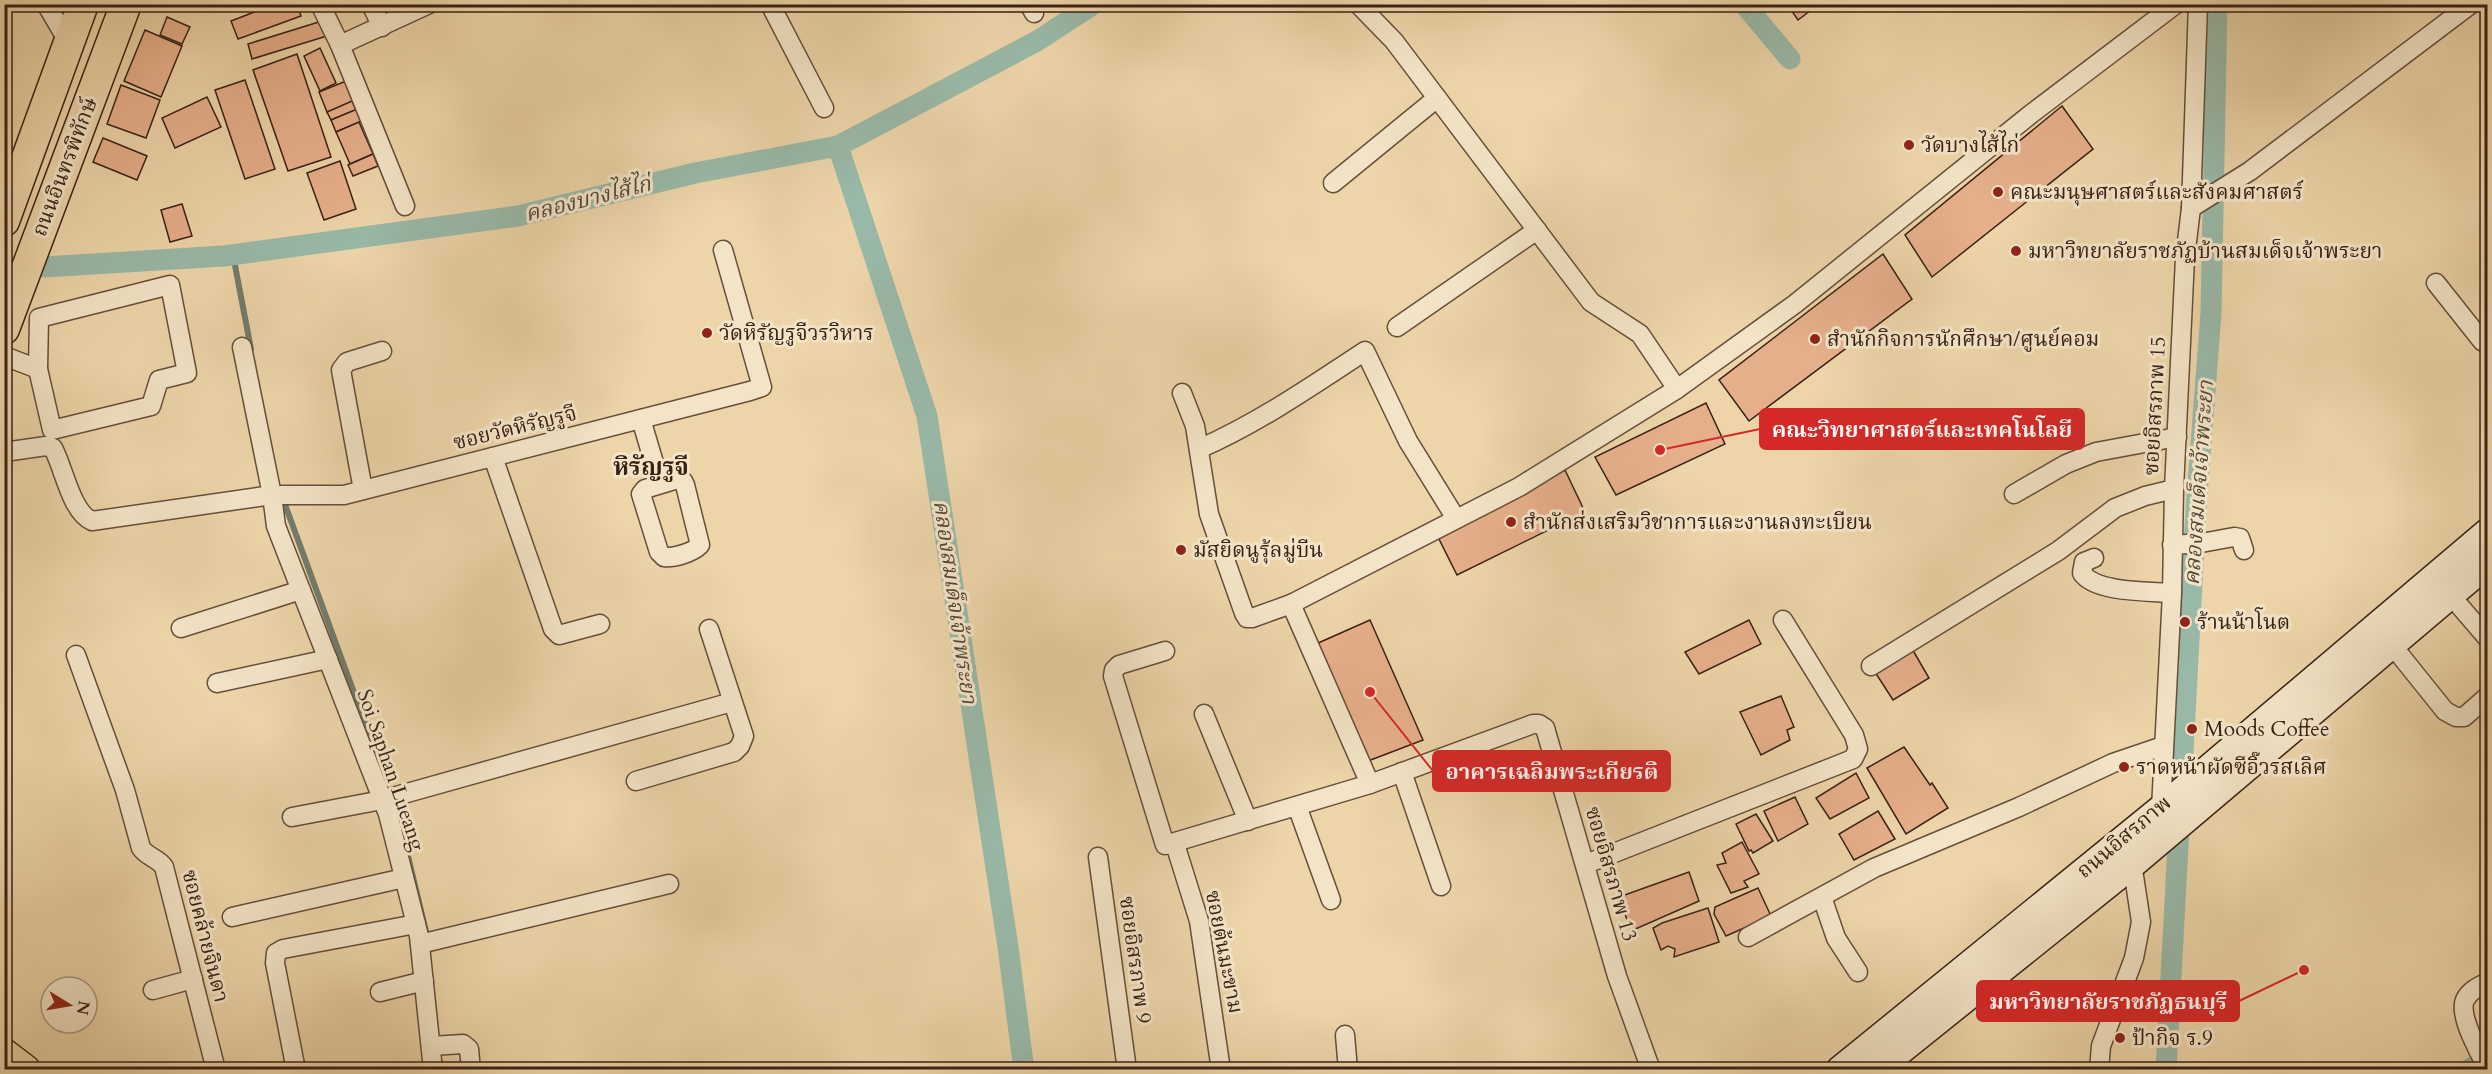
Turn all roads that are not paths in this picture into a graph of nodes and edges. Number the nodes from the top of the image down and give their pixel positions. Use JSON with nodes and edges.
{"nodes":[{"id":1,"x":46,"y":4,"type":"edge"},
{"id":2,"x":83,"y":4,"type":"edge"},
{"id":3,"x":126,"y":4,"type":"edge"},
{"id":4,"x":320,"y":4,"type":"edge"},
{"id":5,"x":371,"y":4,"type":"edge"},
{"id":6,"x":429,"y":4,"type":"edge"},
{"id":7,"x":770,"y":4,"type":"edge"},
{"id":8,"x":1358,"y":4,"type":"edge"},
{"id":9,"x":2176,"y":4,"type":"edge"},
{"id":10,"x":2198,"y":4,"type":"edge"},
{"id":11,"x":2471,"y":4,"type":"edge"},
{"id":12,"x":2446,"y":12,"type":"edge"},
{"id":13,"x":382,"y":27,"type":"junction"},
{"id":14,"x":69,"y":43,"type":"junction"},
{"id":15,"x":340,"y":45,"type":"junction"},
{"id":16,"x":1437,"y":98,"type":"junction"},
{"id":17,"x":824,"y":108,"type":"dead end"},
{"id":18,"x":1333,"y":183,"type":"dead end"},
{"id":19,"x":2199,"y":204,"type":"junction"},
{"id":20,"x":405,"y":206,"type":"dead end"},
{"id":21,"x":4,"y":221,"type":"edge"},
{"id":22,"x":1537,"y":230,"type":"junction"},
{"id":23,"x":723,"y":250,"type":"dead end"},
{"id":24,"x":2436,"y":283,"type":"dead end"},
{"id":25,"x":1397,"y":327,"type":"dead end"},
{"id":26,"x":4,"y":329,"type":"edge"},
{"id":27,"x":2487,"y":344,"type":"edge"},
{"id":28,"x":242,"y":347,"type":"dead end"},
{"id":29,"x":382,"y":351,"type":"dead end"},
{"id":30,"x":4,"y":356,"type":"edge"},
{"id":31,"x":38,"y":369,"type":"junction"},
{"id":32,"x":1677,"y":389,"type":"junction"},
{"id":33,"x":1182,"y":393,"type":"dead end"},
{"id":34,"x":641,"y":419,"type":"junction"},
{"id":35,"x":2177,"y":437,"type":"junction"},
{"id":36,"x":1199,"y":449,"type":"junction"},
{"id":37,"x":4,"y":452,"type":"edge"},
{"id":38,"x":493,"y":457,"type":"junction"},
{"id":39,"x":660,"y":483,"type":"dead end"},
{"id":40,"x":2174,"y":489,"type":"junction"},
{"id":41,"x":363,"y":490,"type":"junction"},
{"id":42,"x":281,"y":494,"type":"junction"},
{"id":43,"x":2014,"y":494,"type":"dead end"},
{"id":44,"x":1455,"y":518,"type":"junction"},
{"id":45,"x":2487,"y":532,"type":"edge"},
{"id":46,"x":2186,"y":544,"type":"junction"},
{"id":47,"x":2244,"y":550,"type":"dead end"},
{"id":48,"x":2094,"y":558,"type":"dead end"},
{"id":49,"x":2487,"y":563,"type":"edge"},
{"id":50,"x":301,"y":590,"type":"junction"},
{"id":51,"x":2172,"y":593,"type":"junction"},
{"id":52,"x":1291,"y":604,"type":"junction"},
{"id":53,"x":2458,"y":604,"type":"dead end"},
{"id":54,"x":1783,"y":620,"type":"dead end"},
{"id":55,"x":600,"y":624,"type":"dead end"},
{"id":56,"x":181,"y":628,"type":"dead end"},
{"id":57,"x":709,"y":629,"type":"dead end"},
{"id":58,"x":2487,"y":639,"type":"edge"},
{"id":59,"x":2392,"y":645,"type":"junction"},
{"id":60,"x":1165,"y":651,"type":"dead end"},
{"id":61,"x":76,"y":655,"type":"dead end"},
{"id":62,"x":328,"y":659,"type":"junction"},
{"id":63,"x":1871,"y":666,"type":"dead end"},
{"id":64,"x":217,"y":683,"type":"dead end"},
{"id":65,"x":2487,"y":696,"type":"edge"},
{"id":66,"x":732,"y":702,"type":"junction"},
{"id":67,"x":1204,"y":714,"type":"dead end"},
{"id":68,"x":2163,"y":746,"type":"junction"},
{"id":69,"x":1402,"y":772,"type":"junction"},
{"id":70,"x":636,"y":781,"type":"dead end"},
{"id":71,"x":1370,"y":784,"type":"junction"},
{"id":72,"x":382,"y":800,"type":"junction"},
{"id":73,"x":1297,"y":806,"type":"junction"},
{"id":74,"x":2176,"y":810,"type":"junction"},
{"id":75,"x":292,"y":817,"type":"dead end"},
{"id":76,"x":1248,"y":821,"type":"junction"},
{"id":77,"x":1170,"y":844,"type":"junction"},
{"id":78,"x":1098,"y":857,"type":"dead end"},
{"id":79,"x":1586,"y":864,"type":"junction"},
{"id":80,"x":2129,"y":867,"type":"junction"},
{"id":81,"x":404,"y":878,"type":"junction"},
{"id":82,"x":669,"y":884,"type":"dead end"},
{"id":83,"x":1441,"y":886,"type":"dead end"},
{"id":84,"x":1822,"y":897,"type":"junction"},
{"id":85,"x":1331,"y":900,"type":"dead end"},
{"id":86,"x":232,"y":916,"type":"dead end"},
{"id":87,"x":416,"y":924,"type":"junction"},
{"id":88,"x":1748,"y":937,"type":"dead end"},
{"id":89,"x":420,"y":944,"type":"junction"},
{"id":90,"x":1858,"y":972,"type":"dead end"},
{"id":91,"x":193,"y":979,"type":"junction"},
{"id":92,"x":424,"y":981,"type":"junction"},
{"id":93,"x":2487,"y":982,"type":"edge"},
{"id":94,"x":153,"y":990,"type":"dead end"},
{"id":95,"x":380,"y":992,"type":"dead end"},
{"id":96,"x":1345,"y":1035,"type":"dead end"},
{"id":97,"x":431,"y":1046,"type":"junction"},
{"id":98,"x":4,"y":1054,"type":"edge"},
{"id":99,"x":2484,"y":1063,"type":"edge"},
{"id":100,"x":26,"y":1070,"type":"edge"},
{"id":101,"x":216,"y":1070,"type":"edge"},
{"id":102,"x":296,"y":1070,"type":"edge"},
{"id":103,"x":433,"y":1070,"type":"edge"},
{"id":104,"x":471,"y":1070,"type":"edge"},
{"id":105,"x":1127,"y":1070,"type":"edge"},
{"id":106,"x":1221,"y":1070,"type":"edge"},
{"id":107,"x":1348,"y":1070,"type":"edge"},
{"id":108,"x":1651,"y":1070,"type":"edge"},
{"id":109,"x":1840,"y":1070,"type":"edge"},
{"id":110,"x":1876,"y":1070,"type":"edge"},
{"id":111,"x":2099,"y":1070,"type":"edge"}],
"edges":[{"from":1,"to":14,"type":"street"},
{"from":2,"to":14,"type":"main road","name":"ถนนอินทรพิทักษ์"},
{"from":3,"to":26,"type":"main road","name":"ถนนอินทรพิทักษ์"},
{"from":4,"to":15,"type":"street"},
{"from":5,"to":13,"type":"street"},
{"from":6,"to":13,"type":"street"},
{"from":7,"to":17,"type":"street"},
{"from":8,"to":16,"type":"street"},
{"from":9,"to":32,"type":"street"},
{"from":10,"to":19,"type":"street","name":"ซอยอิสรภาพ 15"},
{"from":11,"to":12,"type":"street"},
{"from":12,"to":19,"type":"street"},
{"from":13,"to":15,"type":"street"},
{"from":14,"to":21,"type":"main road","name":"ถนนอินทรพิทักษ์"},
{"from":15,"to":20,"type":"street"},
{"from":16,"to":18,"type":"street"},
{"from":16,"to":22,"type":"street"},
{"from":19,"to":35,"type":"street","name":"ซอยอิสรภาพ 15"},
{"from":22,"to":25,"type":"street"},
{"from":22,"to":32,"type":"street"},
{"from":23,"to":34,"type":"street","name":"ซอยวัดหิรัญรูจี"},
{"from":24,"to":27,"type":"street"},
{"from":28,"to":42,"type":"street","name":"Soi Saphan Lueang"},
{"from":29,"to":41,"type":"street"},
{"from":30,"to":31,"type":"street"},
{"from":31,"to":31,"type":"street"},
{"from":32,"to":44,"type":"street"},
{"from":33,"to":36,"type":"street"},
{"from":34,"to":38,"type":"street","name":"ซอยวัดหิรัญรูจี"},
{"from":34,"to":39,"type":"street"},
{"from":35,"to":40,"type":"street","name":"ซอยอิสรภาพ 15"},
{"from":35,"to":43,"type":"street"},
{"from":36,"to":44,"type":"street"},
{"from":36,"to":52,"type":"street"},
{"from":37,"to":42,"type":"street","name":"ซอยวัดหิรัญรูจี"},
{"from":38,"to":41,"type":"street","name":"ซอยวัดหิรัญรูจี"},
{"from":38,"to":55,"type":"street"},
{"from":40,"to":46,"type":"street","name":"ซอยอิสรภาพ 15"},
{"from":40,"to":63,"type":"street"},
{"from":41,"to":42,"type":"street","name":"ซอยวัดหิรัญรูจี"},
{"from":42,"to":50,"type":"street","name":"Soi Saphan Lueang"},
{"from":44,"to":52,"type":"street"},
{"from":45,"to":74,"type":"main road","name":"ถนนอิสรภาพ"},
{"from":46,"to":47,"type":"street"},
{"from":46,"to":51,"type":"street","name":"ซอยอิสรภาพ 15"},
{"from":48,"to":51,"type":"street"},
{"from":49,"to":59,"type":"main road"},
{"from":50,"to":56,"type":"street"},
{"from":50,"to":62,"type":"street","name":"Soi Saphan Lueang"},
{"from":51,"to":68,"type":"street","name":"ซอยอิสรภาพ 15"},
{"from":52,"to":71,"type":"street"},
{"from":53,"to":58,"type":"street"},
{"from":54,"to":79,"type":"street"},
{"from":57,"to":66,"type":"street"},
{"from":59,"to":65,"type":"street"},
{"from":59,"to":74,"type":"main road"},
{"from":60,"to":77,"type":"street","name":"ซอยต้นมะขาม"},
{"from":61,"to":91,"type":"street","name":"ซอยคล้ายจินดา"},
{"from":62,"to":64,"type":"street"},
{"from":62,"to":72,"type":"street","name":"Soi Saphan Lueang"},
{"from":66,"to":70,"type":"street"},
{"from":66,"to":72,"type":"street"},
{"from":67,"to":76,"type":"street"},
{"from":68,"to":74,"type":"street","name":"ซอยอิสรภาพ 15"},
{"from":68,"to":84,"type":"street"},
{"from":69,"to":71,"type":"street","name":"ซอยอิสรภาพ 13"},
{"from":69,"to":79,"type":"street","name":"ซอยอิสรภาพ 13"},
{"from":69,"to":83,"type":"street"},
{"from":71,"to":73,"type":"street","name":"ซอยอิสรภาพ 13"},
{"from":72,"to":75,"type":"street"},
{"from":72,"to":81,"type":"street","name":"Soi Saphan Lueang"},
{"from":73,"to":76,"type":"street","name":"ซอยอิสรภาพ 13"},
{"from":73,"to":85,"type":"street"},
{"from":74,"to":80,"type":"main road"},
{"from":74,"to":109,"type":"main road","name":"ถนนอิสรภาพ"},
{"from":76,"to":77,"type":"street","name":"ซอยอิสรภาพ 13"},
{"from":77,"to":106,"type":"street","name":"ซอยต้นมะขาม"},
{"from":78,"to":105,"type":"street","name":"ซอยอิสรภาพ 9"},
{"from":79,"to":108,"type":"street","name":"ซอยอิสรภาพ 13"},
{"from":80,"to":110,"type":"main road"},
{"from":80,"to":111,"type":"street"},
{"from":81,"to":86,"type":"street"},
{"from":81,"to":87,"type":"street","name":"Soi Saphan Lueang"},
{"from":82,"to":89,"type":"street"},
{"from":84,"to":88,"type":"street"},
{"from":84,"to":90,"type":"street"},
{"from":87,"to":89,"type":"street","name":"Soi Saphan Lueang"},
{"from":87,"to":102,"type":"street"},
{"from":89,"to":92,"type":"street","name":"Soi Saphan Lueang"},
{"from":91,"to":94,"type":"street"},
{"from":91,"to":101,"type":"street","name":"ซอยคล้ายจินดา"},
{"from":92,"to":95,"type":"street"},
{"from":92,"to":97,"type":"street","name":"Soi Saphan Lueang"},
{"from":93,"to":99,"type":"street"},
{"from":96,"to":107,"type":"street"},
{"from":97,"to":103,"type":"street","name":"Soi Saphan Lueang"},
{"from":97,"to":104,"type":"street"},
{"from":98,"to":100,"type":"main road"}]}
